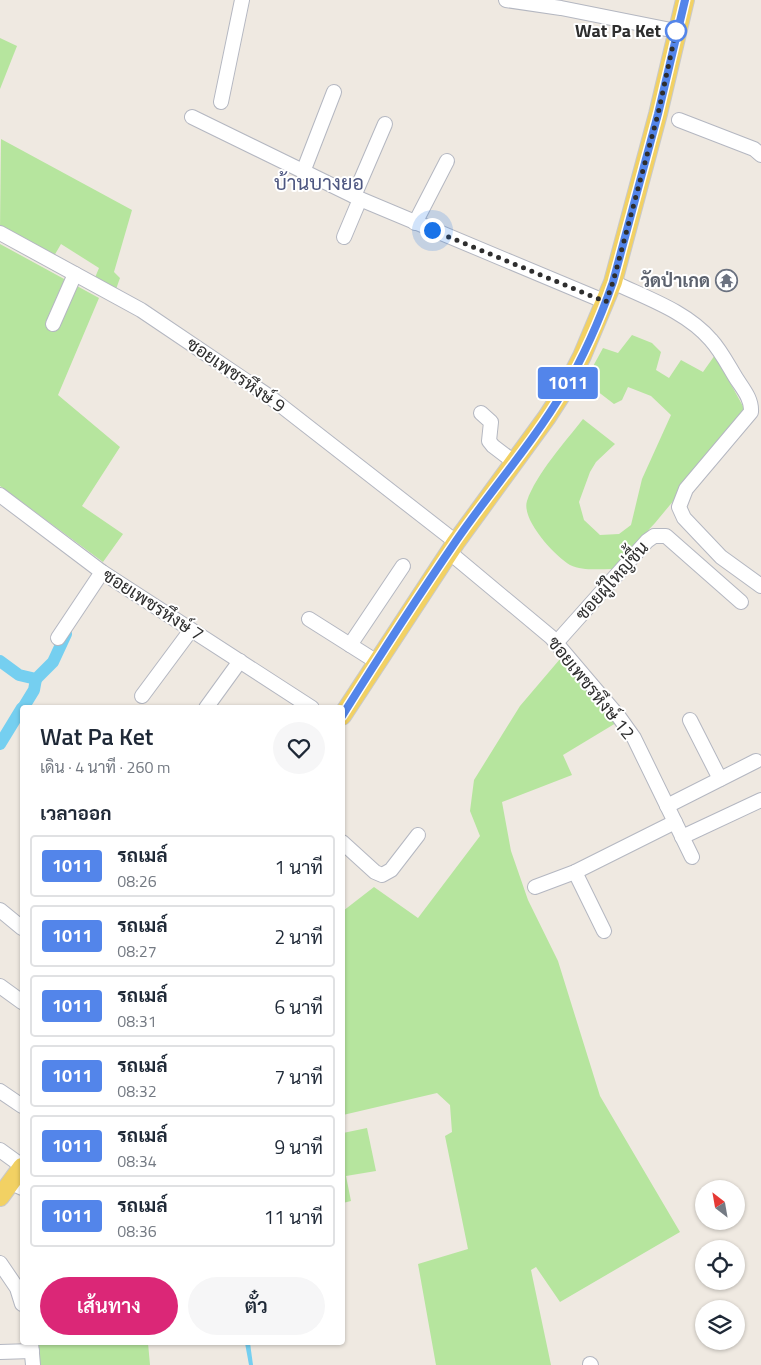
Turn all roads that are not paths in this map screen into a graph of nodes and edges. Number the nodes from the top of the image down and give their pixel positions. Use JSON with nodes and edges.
{"nodes":[{"id":1,"x":242,"y":0,"type":"edge"},
{"id":2,"x":506,"y":0,"type":"edge"},
{"id":3,"x":685,"y":0,"type":"edge"},
{"id":4,"x":676,"y":31,"type":"junction"},
{"id":5,"x":334,"y":92,"type":"dead end"},
{"id":6,"x":221,"y":102,"type":"dead end"},
{"id":7,"x":192,"y":117,"type":"dead end"},
{"id":8,"x":670,"y":118,"type":"junction"},
{"id":9,"x":385,"y":124,"type":"dead end"},
{"id":10,"x":761,"y":155,"type":"edge"},
{"id":11,"x":447,"y":161,"type":"dead end"},
{"id":12,"x":303,"y":172,"type":"junction"},
{"id":13,"x":357,"y":198,"type":"junction"},
{"id":14,"x":415,"y":223,"type":"junction"},
{"id":15,"x":0,"y":233,"type":"edge"},
{"id":16,"x":344,"y":237,"type":"dead end"},
{"id":17,"x":75,"y":274,"type":"junction"},
{"id":18,"x":613,"y":282,"type":"junction"},
{"id":19,"x":606,"y":302,"type":"junction"},
{"id":20,"x":53,"y":324,"type":"dead end"},
{"id":21,"x":481,"y":413,"type":"dead end"},
{"id":22,"x":514,"y":462,"type":"junction"},
{"id":23,"x":0,"y":495,"type":"edge"},
{"id":24,"x":452,"y":547,"type":"junction"},
{"id":25,"x":403,"y":566,"type":"dead end"},
{"id":26,"x":102,"y":572,"type":"junction"},
{"id":27,"x":761,"y":586,"type":"edge"},
{"id":28,"x":741,"y":602,"type":"dead end"},
{"id":29,"x":309,"y":619,"type":"dead end"},
{"id":30,"x":191,"y":630,"type":"junction"},
{"id":31,"x":58,"y":638,"type":"dead end"},
{"id":32,"x":556,"y":643,"type":"junction"},
{"id":33,"x":350,"y":645,"type":"junction"},
{"id":34,"x":240,"y":661,"type":"junction"},
{"id":35,"x":377,"y":662,"type":"junction"},
{"id":36,"x":142,"y":696,"type":"dead end"},
{"id":37,"x":208,"y":705,"type":"edge"},
{"id":38,"x":307,"y":705,"type":"edge"},
{"id":39,"x":345,"y":711,"type":"edge"},
{"id":40,"x":690,"y":720,"type":"dead end"},
{"id":41,"x":756,"y":761,"type":"dead end"},
{"id":42,"x":720,"y":779,"type":"junction"},
{"id":43,"x":761,"y":800,"type":"edge"},
{"id":44,"x":667,"y":806,"type":"junction"},
{"id":45,"x":675,"y":822,"type":"junction"},
{"id":46,"x":418,"y":835,"type":"dead end"},
{"id":47,"x":682,"y":837,"type":"junction"},
{"id":48,"x":345,"y":845,"type":"edge"},
{"id":49,"x":692,"y":857,"type":"dead end"},
{"id":50,"x":575,"y":872,"type":"junction"},
{"id":51,"x":534,"y":887,"type":"dead end"},
{"id":52,"x":0,"y":910,"type":"edge"},
{"id":53,"x":20,"y":926,"type":"edge"},
{"id":54,"x":604,"y":931,"type":"dead end"},
{"id":55,"x":0,"y":986,"type":"edge"},
{"id":56,"x":20,"y":1001,"type":"edge"},
{"id":57,"x":0,"y":1091,"type":"edge"},
{"id":58,"x":20,"y":1105,"type":"edge"},
{"id":59,"x":0,"y":1150,"type":"edge"},
{"id":60,"x":20,"y":1165,"type":"edge"},
{"id":61,"x":20,"y":1170,"type":"edge"},
{"id":62,"x":11,"y":1189,"type":"edge"},
{"id":63,"x":0,"y":1263,"type":"edge"},
{"id":64,"x":20,"y":1298,"type":"edge"},
{"id":65,"x":0,"y":1352,"type":"edge"},
{"id":66,"x":32,"y":1353,"type":"edge"}],
"edges":[{"from":1,"to":6,"type":"street"},
{"from":2,"to":4,"type":"street"},
{"from":3,"to":4,"type":"main road"},
{"from":4,"to":8,"type":"main road"},
{"from":5,"to":12,"type":"street"},
{"from":7,"to":12,"type":"street"},
{"from":8,"to":10,"type":"street"},
{"from":8,"to":18,"type":"main road"},
{"from":9,"to":13,"type":"street"},
{"from":11,"to":14,"type":"street"},
{"from":12,"to":13,"type":"street"},
{"from":13,"to":14,"type":"street"},
{"from":13,"to":16,"type":"street"},
{"from":14,"to":19,"type":"street"},
{"from":15,"to":17,"type":"street","name":"ซอยเพชรหึงษ์ 9"},
{"from":17,"to":20,"type":"street"},
{"from":17,"to":24,"type":"street","name":"ซอยเพชรหึงษ์ 9"},
{"from":18,"to":19,"type":"main road"},
{"from":18,"to":27,"type":"street"},
{"from":19,"to":22,"type":"main road"},
{"from":21,"to":22,"type":"street"},
{"from":22,"to":24,"type":"main road"},
{"from":23,"to":26,"type":"street","name":"ซอยเพชรหึงษ์ 7"},
{"from":24,"to":32,"type":"street","name":"ซอยเพชรหึงษ์ 12"},
{"from":24,"to":35,"type":"main road"},
{"from":25,"to":33,"type":"street"},
{"from":26,"to":30,"type":"street","name":"ซอยเพชรหึงษ์ 7"},
{"from":26,"to":31,"type":"street"},
{"from":28,"to":32,"type":"street","name":"ซอยผู้ใหญ่ชื้น"},
{"from":29,"to":33,"type":"street"},
{"from":30,"to":34,"type":"street","name":"ซอยเพชรหึงษ์ 7"},
{"from":30,"to":36,"type":"street"},
{"from":32,"to":44,"type":"street","name":"ซอยเพชรหึงษ์ 12"},
{"from":33,"to":35,"type":"street"},
{"from":34,"to":37,"type":"street"},
{"from":34,"to":38,"type":"street","name":"ซอยเพชรหึงษ์ 7"},
{"from":35,"to":39,"type":"main road"},
{"from":40,"to":42,"type":"street"},
{"from":41,"to":42,"type":"street"},
{"from":42,"to":44,"type":"street"},
{"from":43,"to":47,"type":"street"},
{"from":44,"to":45,"type":"street","name":"ซอยเพชรหึงษ์ 12"},
{"from":45,"to":47,"type":"street","name":"ซอยเพชรหึงษ์ 12"},
{"from":45,"to":50,"type":"street"},
{"from":46,"to":48,"type":"street"},
{"from":47,"to":49,"type":"street","name":"ซอยเพชรหึงษ์ 12"},
{"from":50,"to":51,"type":"street"},
{"from":50,"to":54,"type":"street"},
{"from":52,"to":53,"type":"street"},
{"from":55,"to":56,"type":"street"},
{"from":57,"to":58,"type":"street"},
{"from":59,"to":60,"type":"street"},
{"from":61,"to":62,"type":"main road"},
{"from":63,"to":64,"type":"street"},
{"from":65,"to":66,"type":"street"}]}
